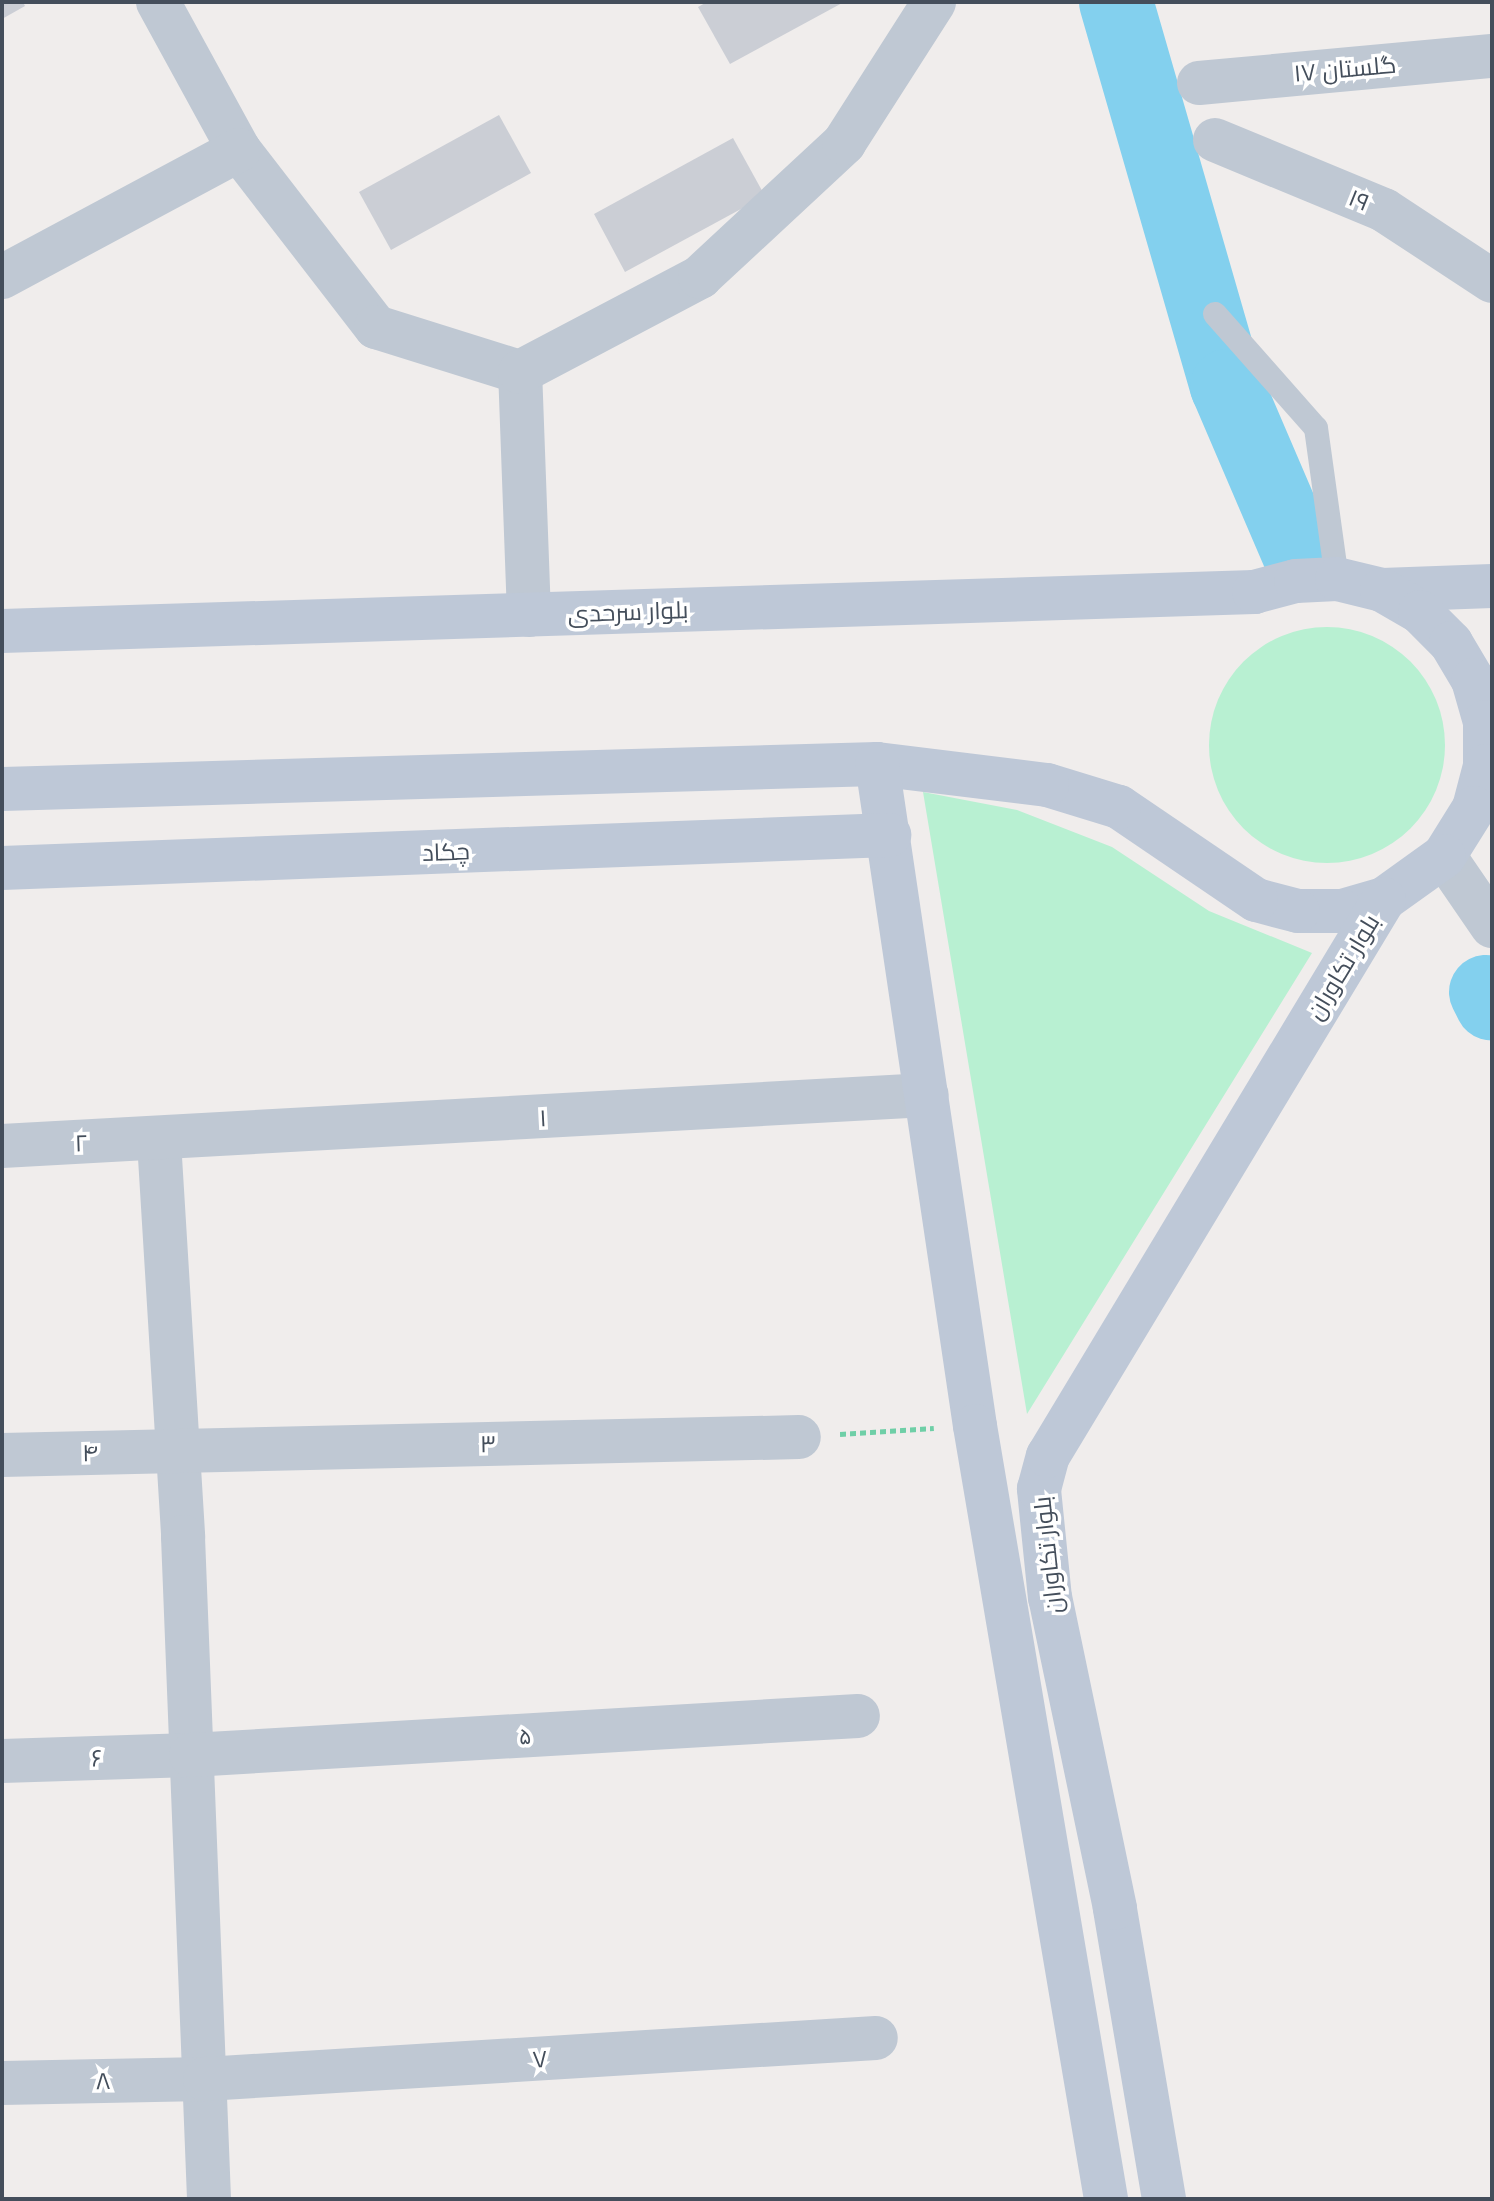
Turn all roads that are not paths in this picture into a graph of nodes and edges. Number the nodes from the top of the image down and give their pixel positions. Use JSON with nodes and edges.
{"nodes":[{"id":1,"x":158,"y":2,"type":"edge"},
{"id":2,"x":934,"y":2,"type":"edge"},
{"id":3,"x":1492,"y":56,"type":"edge"},
{"id":4,"x":1199,"y":83,"type":"dead end"},
{"id":5,"x":1215,"y":140,"type":"dead end"},
{"id":6,"x":239,"y":150,"type":"junction"},
{"id":7,"x":2,"y":277,"type":"edge"},
{"id":8,"x":1492,"y":281,"type":"edge"},
{"id":9,"x":1215,"y":314,"type":"dead end"},
{"id":10,"x":520,"y":372,"type":"junction"},
{"id":11,"x":1337,"y":579,"type":"junction"},
{"id":12,"x":1492,"y":586,"type":"edge"},
{"id":13,"x":1382,"y":590,"type":"junction"},
{"id":14,"x":529,"y":615,"type":"junction"},
{"id":15,"x":2,"y":631,"type":"edge"},
{"id":16,"x":877,"y":764,"type":"junction"},
{"id":17,"x":2,"y":789,"type":"edge"},
{"id":18,"x":1483,"y":802,"type":"edge"},
{"id":19,"x":889,"y":835,"type":"junction"},
{"id":20,"x":1444,"y":856,"type":"junction"},
{"id":21,"x":2,"y":868,"type":"edge"},
{"id":22,"x":1384,"y":899,"type":"junction"},
{"id":23,"x":1492,"y":926,"type":"edge"},
{"id":24,"x":927,"y":1095,"type":"junction"},
{"id":25,"x":159,"y":1141,"type":"junction"},
{"id":26,"x":2,"y":1146,"type":"edge"},
{"id":27,"x":799,"y":1437,"type":"road end"},
{"id":28,"x":177,"y":1451,"type":"junction"},
{"id":29,"x":2,"y":1455,"type":"edge"},
{"id":30,"x":858,"y":1716,"type":"dead end"},
{"id":31,"x":191,"y":1755,"type":"junction"},
{"id":32,"x":2,"y":1761,"type":"edge"},
{"id":33,"x":876,"y":2038,"type":"dead end"},
{"id":34,"x":205,"y":2079,"type":"junction"},
{"id":35,"x":2,"y":2083,"type":"edge"},
{"id":36,"x":209,"y":2199,"type":"edge"},
{"id":37,"x":1106,"y":2199,"type":"edge"},
{"id":38,"x":1164,"y":2199,"type":"edge"}],
"edges":[{"from":1,"to":6,"type":"street"},
{"from":2,"to":10,"type":"street"},
{"from":3,"to":4,"type":"street","name":"گلستان ۱۷"},
{"from":5,"to":8,"type":"street","name":"۱۹"},
{"from":6,"to":7,"type":"street"},
{"from":6,"to":10,"type":"street"},
{"from":9,"to":11,"type":"lane"},
{"from":10,"to":14,"type":"street"},
{"from":11,"to":13,"type":"main road","name":"بلوار سرحدی"},
{"from":11,"to":14,"type":"main road","name":"بلوار سرحدی"},
{"from":12,"to":13,"type":"main road"},
{"from":13,"to":18,"type":"main road"},
{"from":14,"to":15,"type":"main road","name":"بلوار سرحدی"},
{"from":16,"to":17,"type":"main road"},
{"from":16,"to":19,"type":"main road","name":"بلوار تکاوران"},
{"from":16,"to":22,"type":"main road"},
{"from":18,"to":20,"type":"main road"},
{"from":19,"to":21,"type":"main road","name":"چکاد"},
{"from":19,"to":24,"type":"main road","name":"بلوار تکاوران"},
{"from":20,"to":22,"type":"main road"},
{"from":20,"to":23,"type":"street"},
{"from":22,"to":38,"type":"main road","name":"بلوار تکاوران"},
{"from":24,"to":25,"type":"street","name":"۱"},
{"from":24,"to":37,"type":"main road","name":"بلوار تکاوران"},
{"from":25,"to":26,"type":"street","name":"۲"},
{"from":25,"to":28,"type":"street"},
{"from":27,"to":28,"type":"street","name":"۳"},
{"from":28,"to":29,"type":"street","name":"۴"},
{"from":28,"to":31,"type":"street"},
{"from":30,"to":31,"type":"street","name":"۵"},
{"from":31,"to":32,"type":"street","name":"۶"},
{"from":31,"to":34,"type":"street"},
{"from":33,"to":34,"type":"street","name":"۷"},
{"from":34,"to":35,"type":"street","name":"۸"},
{"from":34,"to":36,"type":"street"}]}
